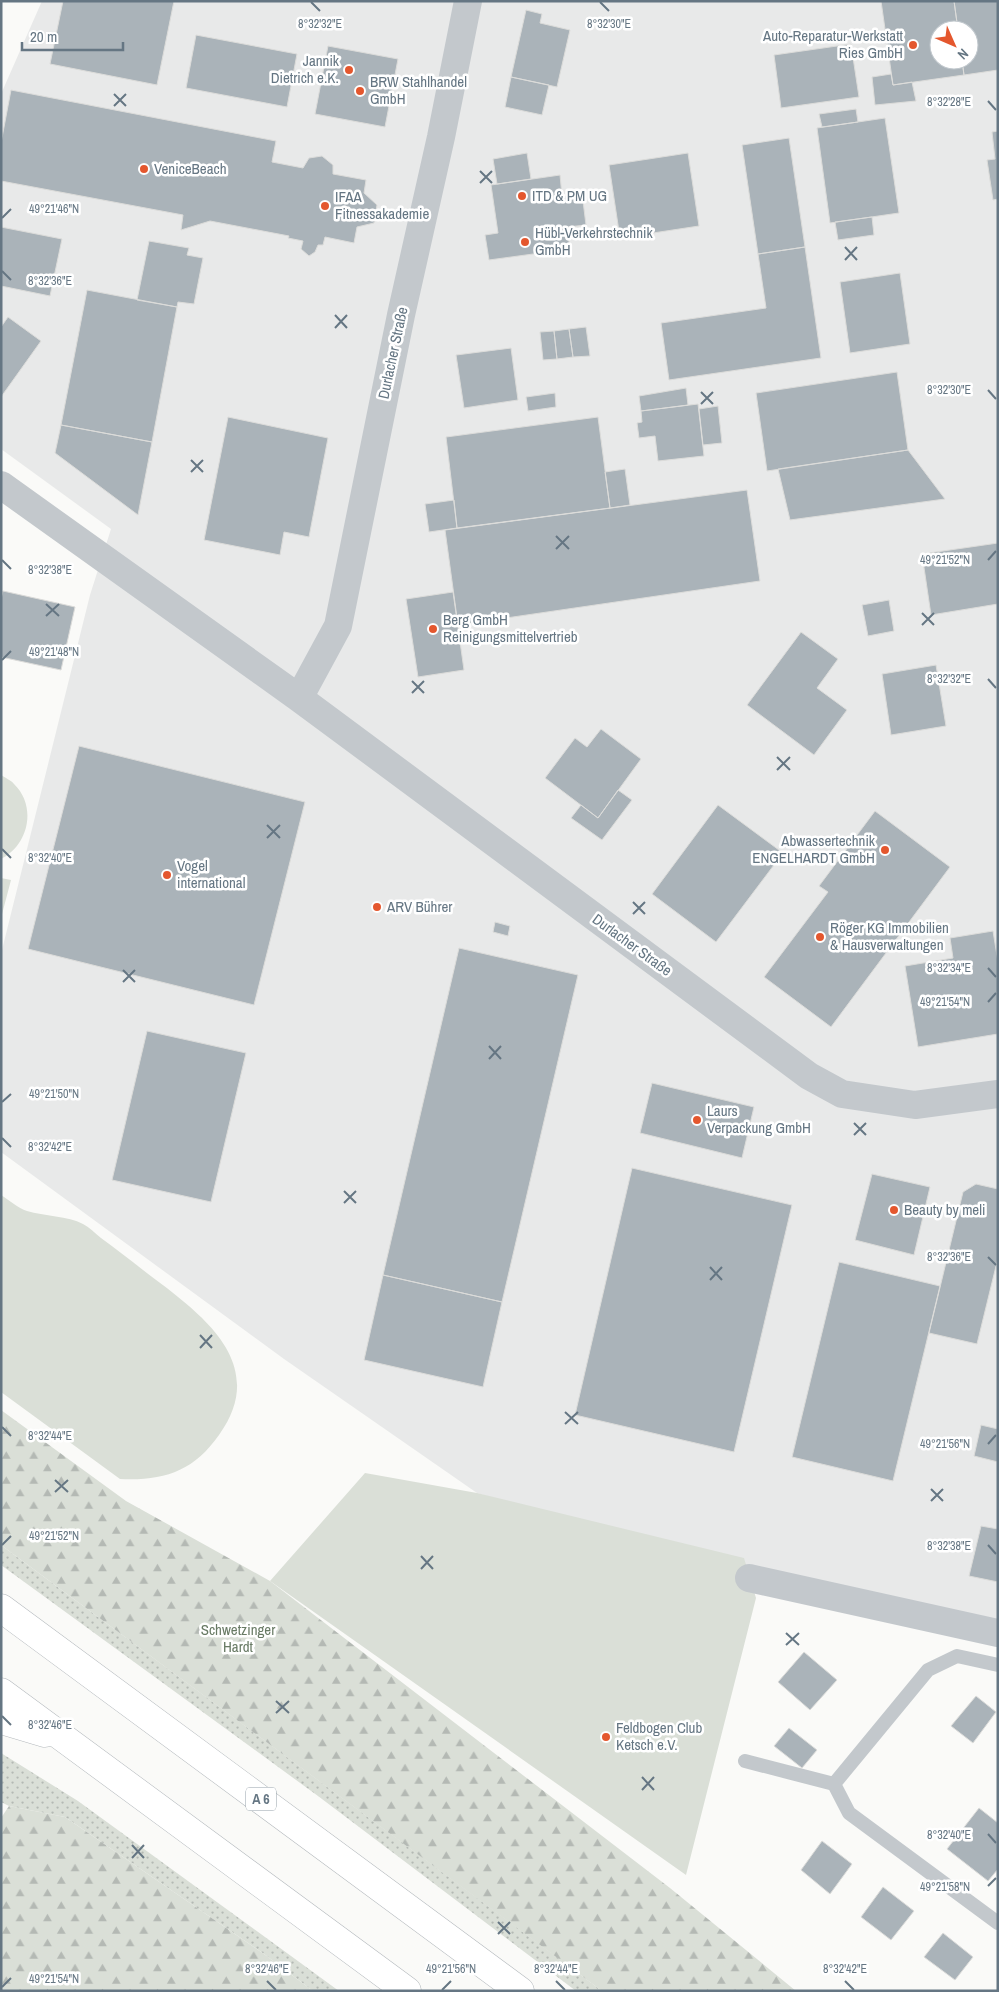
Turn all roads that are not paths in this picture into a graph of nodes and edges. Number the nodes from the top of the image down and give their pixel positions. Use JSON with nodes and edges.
{"nodes":[{"id":1,"x":468,"y":1,"type":"edge"},
{"id":2,"x":1,"y":485,"type":"edge"},
{"id":3,"x":299,"y":698,"type":"junction"},
{"id":4,"x":998,"y":1094,"type":"edge"},
{"id":5,"x":749,"y":1578,"type":"dead end"},
{"id":6,"x":1,"y":1608,"type":"edge"},
{"id":7,"x":998,"y":1633,"type":"edge"},
{"id":8,"x":998,"y":1665,"type":"edge"},
{"id":9,"x":1,"y":1692,"type":"edge"},
{"id":10,"x":1,"y":1720,"type":"edge"},
{"id":11,"x":63,"y":1739,"type":"junction"},
{"id":12,"x":745,"y":1761,"type":"dead end"},
{"id":13,"x":834,"y":1784,"type":"junction"},
{"id":14,"x":998,"y":1924,"type":"edge"},
{"id":15,"x":407,"y":1991,"type":"edge"},
{"id":16,"x":520,"y":1991,"type":"edge"}],
"edges":[{"from":1,"to":3,"type":"street","name":"Durlacher Straße"},
{"from":2,"to":3,"type":"street","name":"Durlacher Straße"},
{"from":3,"to":4,"type":"street","name":"Durlacher Straße"},
{"from":5,"to":7,"type":"street"},
{"from":6,"to":16,"type":"highway","number":"A 6"},
{"from":8,"to":13,"type":"lane"},
{"from":9,"to":11,"type":"highway"},
{"from":10,"to":11,"type":"highway"},
{"from":11,"to":15,"type":"highway"},
{"from":12,"to":13,"type":"lane"},
{"from":13,"to":14,"type":"lane"}]}
